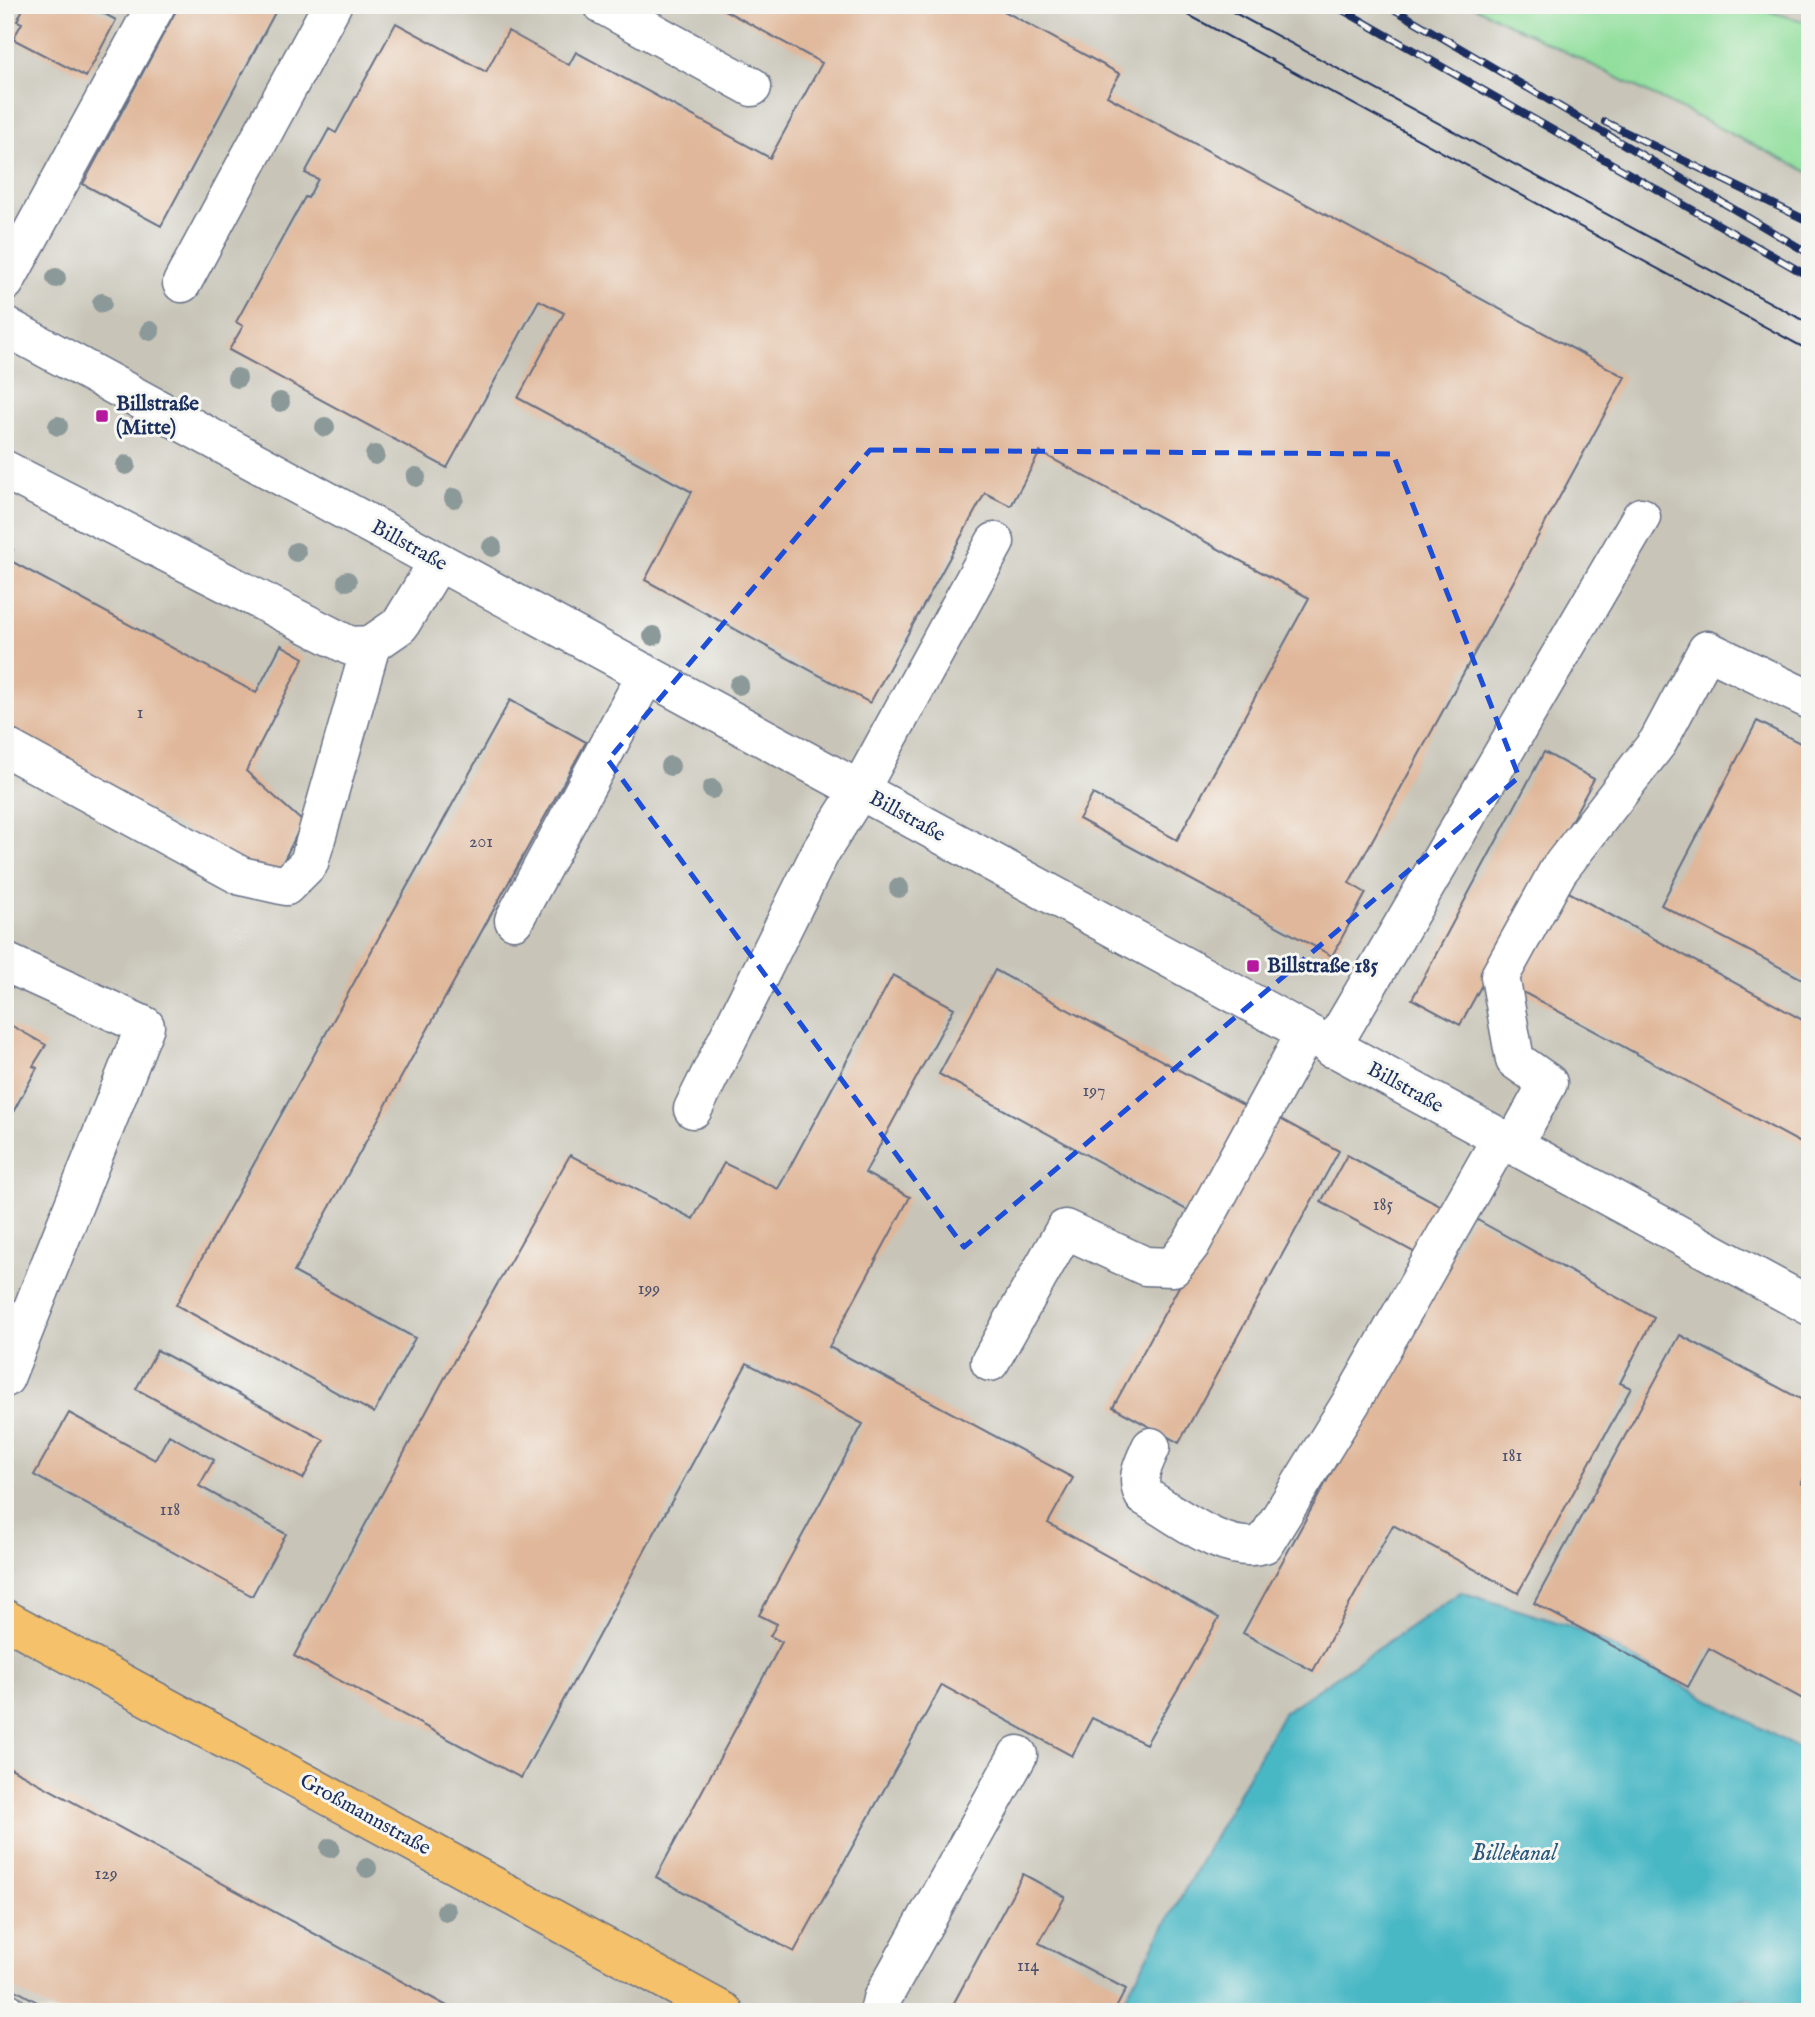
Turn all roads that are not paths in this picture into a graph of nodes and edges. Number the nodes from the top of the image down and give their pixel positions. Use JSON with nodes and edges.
{"nodes":[{"id":1,"x":156,"y":5,"type":"edge"},
{"id":2,"x":332,"y":5,"type":"edge"},
{"id":3,"x":603,"y":5,"type":"edge"},
{"id":4,"x":752,"y":87,"type":"dead end"},
{"id":5,"x":5,"y":282,"type":"edge"},
{"id":6,"x":182,"y":283,"type":"dead end"},
{"id":7,"x":5,"y":326,"type":"edge"},
{"id":8,"x":5,"y":470,"type":"edge"},
{"id":9,"x":1641,"y":517,"type":"dead end"},
{"id":10,"x":995,"y":542,"type":"dead end"},
{"id":11,"x":438,"y":562,"type":"junction"},
{"id":12,"x":371,"y":645,"type":"junction"},
{"id":13,"x":646,"y":675,"type":"junction"},
{"id":14,"x":1810,"y":700,"type":"edge"},
{"id":15,"x":5,"y":747,"type":"edge"},
{"id":16,"x":859,"y":791,"type":"junction"},
{"id":17,"x":514,"y":920,"type":"dead end"},
{"id":18,"x":5,"y":962,"type":"edge"},
{"id":19,"x":1318,"y":1041,"type":"junction"},
{"id":20,"x":693,"y":1109,"type":"dead end"},
{"id":21,"x":1506,"y":1143,"type":"junction"},
{"id":22,"x":1810,"y":1306,"type":"edge"},
{"id":23,"x":990,"y":1362,"type":"dead end"},
{"id":24,"x":5,"y":1377,"type":"edge"},
{"id":25,"x":1151,"y":1447,"type":"dead end"},
{"id":26,"x":5,"y":1619,"type":"edge"},
{"id":27,"x":1018,"y":1755,"type":"dead end"},
{"id":28,"x":724,"y":2012,"type":"edge"},
{"id":29,"x":878,"y":2012,"type":"edge"}],
"edges":[{"from":1,"to":5,"type":"street"},
{"from":2,"to":6,"type":"street"},
{"from":3,"to":4,"type":"street"},
{"from":7,"to":11,"type":"street","name":"Billstraße"},
{"from":8,"to":12,"type":"street"},
{"from":9,"to":19,"type":"street"},
{"from":10,"to":16,"type":"street"},
{"from":11,"to":12,"type":"street"},
{"from":11,"to":13,"type":"street","name":"Billstraße"},
{"from":12,"to":15,"type":"street"},
{"from":13,"to":16,"type":"street","name":"Billstraße"},
{"from":13,"to":17,"type":"street"},
{"from":14,"to":21,"type":"street"},
{"from":16,"to":19,"type":"street","name":"Billstraße"},
{"from":16,"to":20,"type":"street"},
{"from":18,"to":24,"type":"street"},
{"from":19,"to":21,"type":"street","name":"Billstraße"},
{"from":19,"to":23,"type":"street"},
{"from":21,"to":22,"type":"street","name":"Billstraße"},
{"from":21,"to":25,"type":"street"},
{"from":26,"to":28,"type":"main road","name":"Großmannstraße"},
{"from":27,"to":29,"type":"street"}]}
